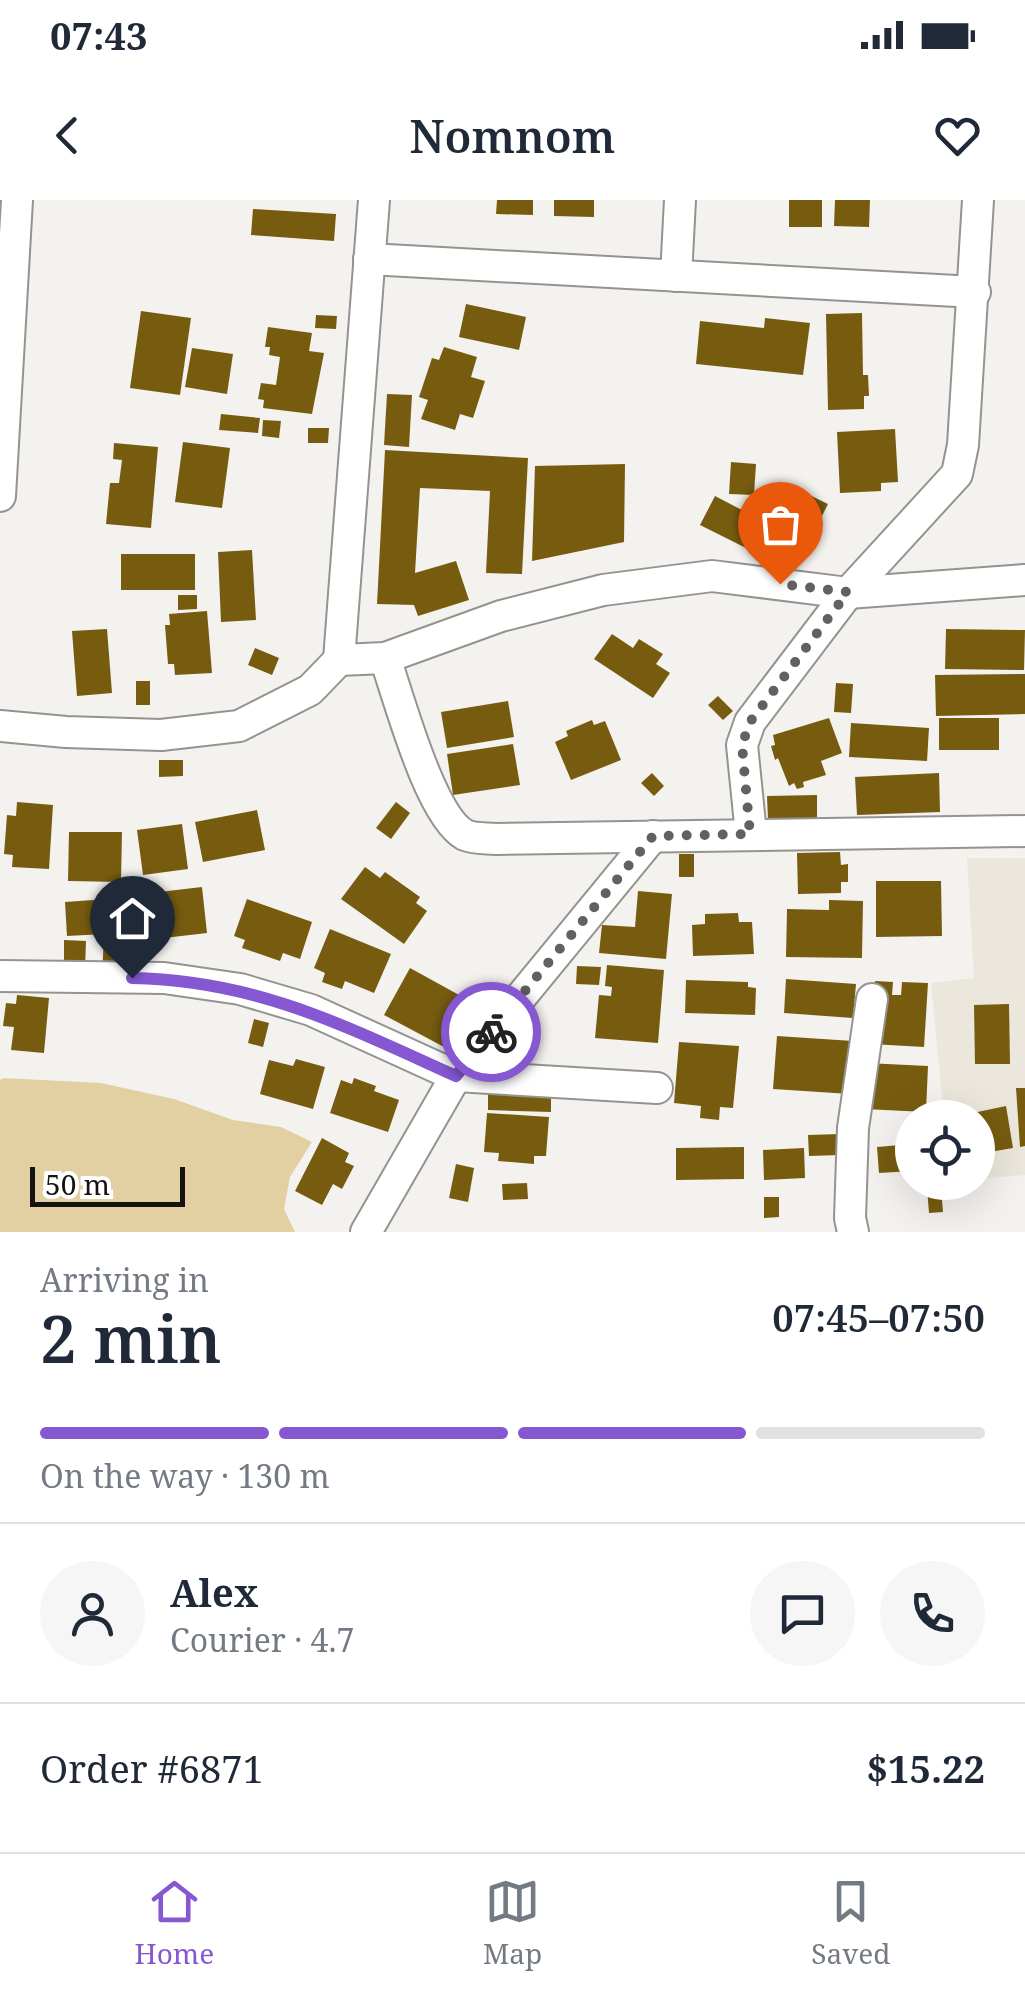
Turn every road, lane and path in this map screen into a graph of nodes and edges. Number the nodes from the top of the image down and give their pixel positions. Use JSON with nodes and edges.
{"nodes":[{"id":1,"x":16,"y":200,"type":"edge"},
{"id":2,"x":374,"y":200,"type":"edge"},
{"id":3,"x":680,"y":200,"type":"edge"},
{"id":4,"x":978,"y":200,"type":"edge"},
{"id":5,"x":369,"y":259,"type":"junction"},
{"id":6,"x":676,"y":276,"type":"junction"},
{"id":7,"x":975,"y":292,"type":"junction"},
{"id":8,"x":0,"y":496,"type":"edge"},
{"id":9,"x":1025,"y":580,"type":"edge"},
{"id":10,"x":848,"y":592,"type":"junction"},
{"id":11,"x":386,"y":658,"type":"junction"},
{"id":12,"x":339,"y":660,"type":"junction"},
{"id":13,"x":0,"y":726,"type":"edge"},
{"id":14,"x":1025,"y":831,"type":"edge"},
{"id":15,"x":750,"y":834,"type":"junction"},
{"id":16,"x":653,"y":836,"type":"junction"},
{"id":17,"x":0,"y":976,"type":"edge"},
{"id":18,"x":872,"y":999,"type":"dead end"},
{"id":19,"x":456,"y":1076,"type":"junction"},
{"id":20,"x":657,"y":1088,"type":"dead end"},
{"id":21,"x":366,"y":1232,"type":"edge"},
{"id":22,"x":853,"y":1232,"type":"edge"}],
"edges":[{"from":1,"to":8,"type":"street"},
{"from":2,"to":5,"type":"street"},
{"from":3,"to":6,"type":"street"},
{"from":4,"to":7,"type":"street"},
{"from":5,"to":6,"type":"street"},
{"from":5,"to":12,"type":"street"},
{"from":6,"to":7,"type":"street"},
{"from":7,"to":10,"type":"street"},
{"from":9,"to":10,"type":"street"},
{"from":10,"to":11,"type":"street"},
{"from":10,"to":15,"type":"street"},
{"from":11,"to":12,"type":"street"},
{"from":11,"to":16,"type":"street"},
{"from":12,"to":13,"type":"street"},
{"from":14,"to":15,"type":"street"},
{"from":15,"to":16,"type":"street"},
{"from":16,"to":19,"type":"street"},
{"from":17,"to":19,"type":"street"},
{"from":18,"to":22,"type":"street"},
{"from":19,"to":20,"type":"street"},
{"from":19,"to":21,"type":"street"}]}
